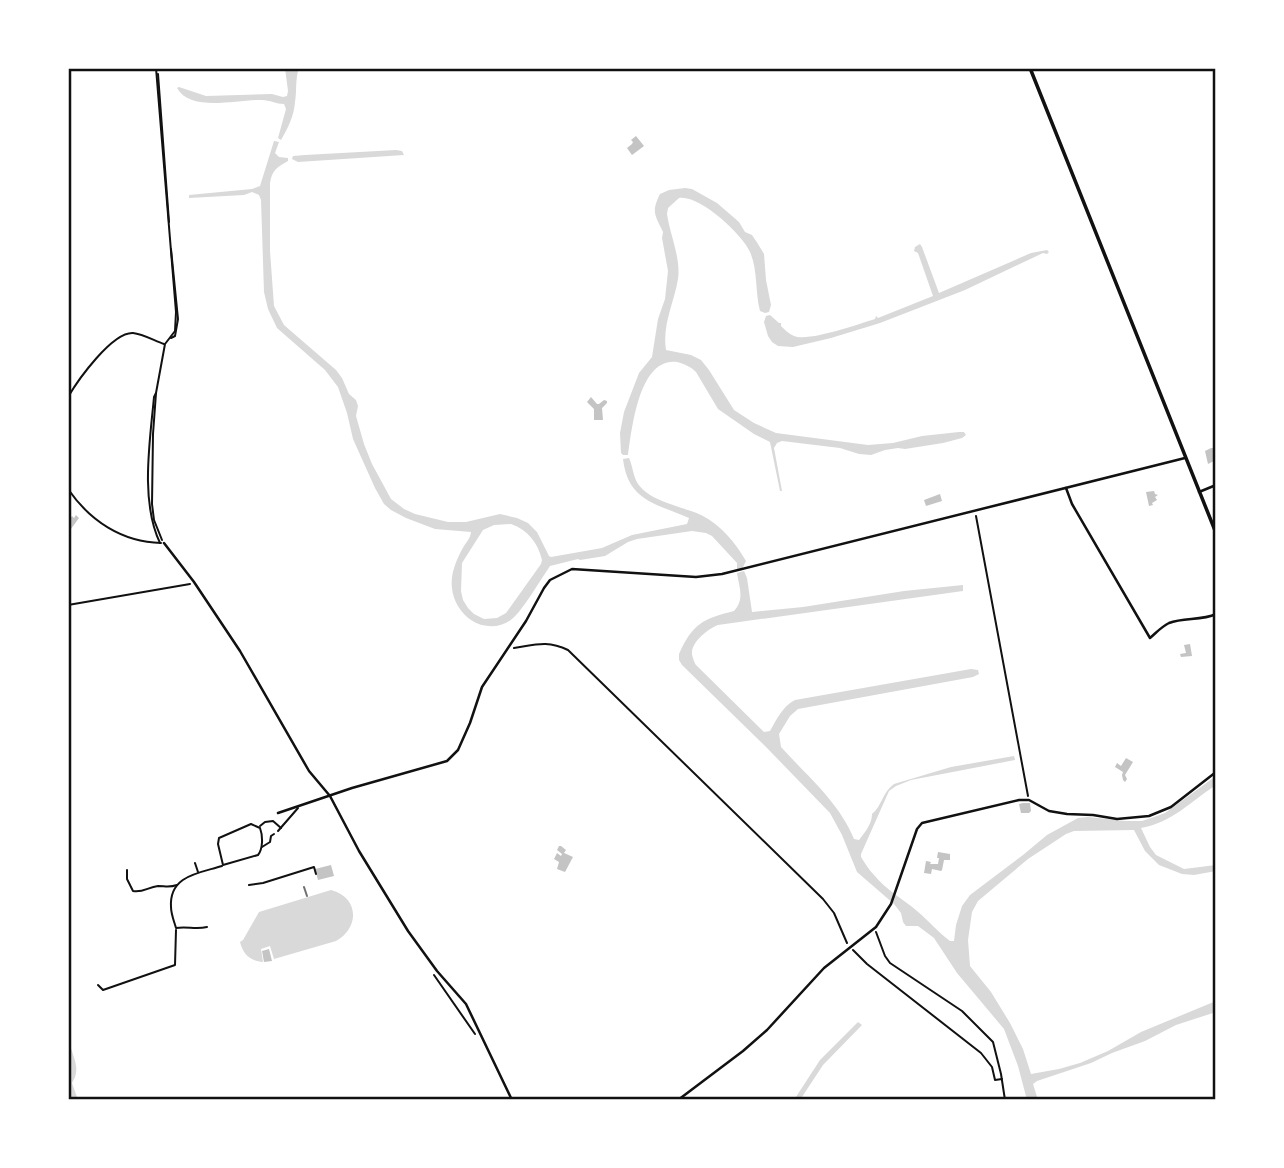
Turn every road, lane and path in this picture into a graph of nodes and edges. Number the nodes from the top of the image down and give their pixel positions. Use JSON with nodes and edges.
{"nodes":[{"id":1,"x":157,"y":68,"type":"edge"},
{"id":2,"x":1030,"y":68,"type":"edge"},
{"id":3,"x":165,"y":344,"type":"junction"},
{"id":4,"x":68,"y":397,"type":"edge"},
{"id":5,"x":1185,"y":458,"type":"junction"},
{"id":6,"x":1216,"y":485,"type":"edge"},
{"id":7,"x":1066,"y":488,"type":"junction"},
{"id":8,"x":68,"y":489,"type":"edge"},
{"id":9,"x":1199,"y":492,"type":"junction"},
{"id":10,"x":975,"y":511,"type":"junction"},
{"id":11,"x":1216,"y":533,"type":"edge"},
{"id":12,"x":164,"y":543,"type":"junction"},
{"id":13,"x":194,"y":582,"type":"junction"},
{"id":14,"x":68,"y":605,"type":"edge"},
{"id":15,"x":1216,"y":614,"type":"edge"},
{"id":16,"x":509,"y":647,"type":"junction"},
{"id":17,"x":1216,"y":772,"type":"edge"},
{"id":18,"x":330,"y":796,"type":"junction"},
{"id":19,"x":1029,"y":800,"type":"junction"},
{"id":20,"x":299,"y":806,"type":"junction"},
{"id":21,"x":278,"y":813,"type":"dead end"},
{"id":22,"x":259,"y":827,"type":"junction"},
{"id":23,"x":274,"y":834,"type":"dead end"},
{"id":24,"x":261,"y":848,"type":"junction"},
{"id":25,"x":195,"y":863,"type":"dead end"},
{"id":26,"x":223,"y":865,"type":"junction"},
{"id":27,"x":127,"y":870,"type":"dead end"},
{"id":28,"x":198,"y":873,"type":"junction"},
{"id":29,"x":316,"y":874,"type":"dead end"},
{"id":30,"x":177,"y":884,"type":"junction"},
{"id":31,"x":249,"y":885,"type":"dead end"},
{"id":32,"x":207,"y":927,"type":"dead end"},
{"id":33,"x":176,"y":929,"type":"junction"},
{"id":34,"x":877,"y":934,"type":"dead end"},
{"id":35,"x":850,"y":947,"type":"junction"},
{"id":36,"x":98,"y":985,"type":"dead end"},
{"id":37,"x":1002,"y":1079,"type":"junction"},
{"id":38,"x":512,"y":1100,"type":"edge"},
{"id":39,"x":678,"y":1100,"type":"edge"},
{"id":40,"x":1005,"y":1100,"type":"edge"}],
"edges":[{"from":1,"to":3,"type":"path"},
{"from":2,"to":5,"type":"street"},
{"from":3,"to":4,"type":"path"},
{"from":3,"to":12,"type":"path"},
{"from":5,"to":7,"type":"street"},
{"from":5,"to":9,"type":"street"},
{"from":6,"to":9,"type":"street"},
{"from":7,"to":10,"type":"street"},
{"from":7,"to":15,"type":"street"},
{"from":8,"to":12,"type":"path"},
{"from":9,"to":11,"type":"street"},
{"from":10,"to":16,"type":"street"},
{"from":10,"to":19,"type":"path"},
{"from":12,"to":13,"type":"street"},
{"from":13,"to":14,"type":"path"},
{"from":13,"to":18,"type":"street"},
{"from":16,"to":18,"type":"street"},
{"from":16,"to":35,"type":"path"},
{"from":17,"to":19,"type":"street"},
{"from":18,"to":20,"type":"street"},
{"from":18,"to":38,"type":"street"},
{"from":19,"to":35,"type":"street"},
{"from":20,"to":21,"type":"street"},
{"from":20,"to":22,"type":"street"},
{"from":22,"to":24,"type":"street"},
{"from":22,"to":26,"type":"street"},
{"from":23,"to":24,"type":"street"},
{"from":24,"to":26,"type":"street"},
{"from":25,"to":28,"type":"street"},
{"from":26,"to":28,"type":"street"},
{"from":27,"to":30,"type":"street"},
{"from":28,"to":30,"type":"street"},
{"from":29,"to":31,"type":"street"},
{"from":30,"to":33,"type":"street"},
{"from":32,"to":33,"type":"street"},
{"from":33,"to":36,"type":"street"},
{"from":34,"to":37,"type":"path"},
{"from":35,"to":37,"type":"path"},
{"from":35,"to":39,"type":"street"},
{"from":37,"to":40,"type":"path"}]}
